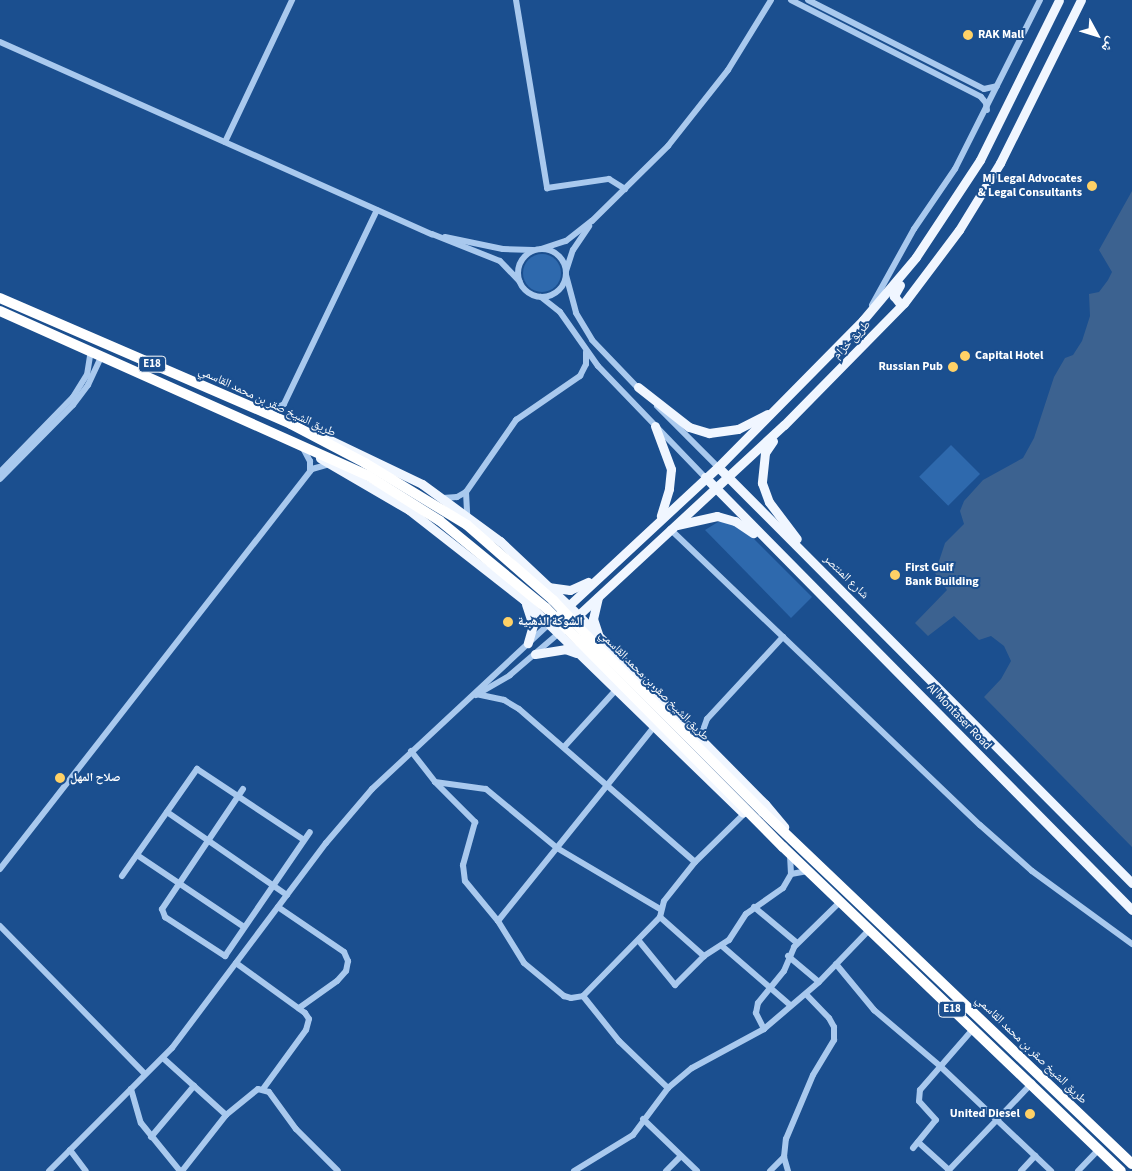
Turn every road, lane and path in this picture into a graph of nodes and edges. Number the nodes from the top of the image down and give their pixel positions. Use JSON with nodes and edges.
{"nodes":[{"id":1,"x":292,"y":0,"type":"edge"},
{"id":2,"x":516,"y":0,"type":"edge"},
{"id":3,"x":771,"y":0,"type":"edge"},
{"id":4,"x":791,"y":0,"type":"edge"},
{"id":5,"x":808,"y":0,"type":"edge"},
{"id":6,"x":1040,"y":0,"type":"edge"},
{"id":7,"x":1060,"y":0,"type":"edge"},
{"id":8,"x":1081,"y":0,"type":"edge"},
{"id":9,"x":0,"y":42,"type":"edge"},
{"id":10,"x":998,"y":85,"type":"junction"},
{"id":11,"x":987,"y":111,"type":"junction"},
{"id":12,"x":225,"y":142,"type":"junction"},
{"id":13,"x":625,"y":189,"type":"junction"},
{"id":14,"x":377,"y":210,"type":"junction"},
{"id":15,"x":592,"y":221,"type":"junction"},
{"id":16,"x":432,"y":234,"type":"junction"},
{"id":17,"x":541,"y":249,"type":"junction"},
{"id":18,"x":534,"y":250,"type":"junction"},
{"id":19,"x":916,"y":257,"type":"junction"},
{"id":20,"x":566,"y":273,"type":"junction"},
{"id":21,"x":519,"y":281,"type":"junction"},
{"id":22,"x":541,"y":297,"type":"junction"},
{"id":23,"x":0,"y":298,"type":"edge"},
{"id":24,"x":901,"y":305,"type":"junction"},
{"id":25,"x":0,"y":311,"type":"edge"},
{"id":26,"x":863,"y":320,"type":"junction"},
{"id":27,"x":586,"y":351,"type":"junction"},
{"id":28,"x":90,"y":355,"type":"dead end"},
{"id":29,"x":100,"y":359,"type":"dead end"},
{"id":30,"x":638,"y":388,"type":"junction"},
{"id":31,"x":284,"y":404,"type":"junction"},
{"id":32,"x":776,"y":409,"type":"junction"},
{"id":33,"x":264,"y":413,"type":"junction"},
{"id":34,"x":291,"y":424,"type":"junction"},
{"id":35,"x":784,"y":425,"type":"junction"},
{"id":36,"x":655,"y":426,"type":"junction"},
{"id":37,"x":304,"y":431,"type":"junction"},
{"id":38,"x":292,"y":441,"type":"junction"},
{"id":39,"x":302,"y":447,"type":"junction"},
{"id":40,"x":330,"y":464,"type":"junction"},
{"id":41,"x":718,"y":467,"type":"junction"},
{"id":42,"x":0,"y":472,"type":"edge"},
{"id":43,"x":310,"y":472,"type":"junction"},
{"id":44,"x":706,"y":477,"type":"junction"},
{"id":45,"x":728,"y":477,"type":"junction"},
{"id":46,"x":0,"y":478,"type":"edge"},
{"id":47,"x":716,"y":488,"type":"junction"},
{"id":48,"x":466,"y":492,"type":"junction"},
{"id":49,"x":443,"y":498,"type":"junction"},
{"id":50,"x":468,"y":514,"type":"junction"},
{"id":51,"x":660,"y":518,"type":"junction"},
{"id":52,"x":672,"y":528,"type":"junction"},
{"id":53,"x":767,"y":542,"type":"junction"},
{"id":54,"x":815,"y":564,"type":"junction"},
{"id":55,"x":597,"y":577,"type":"junction"},
{"id":56,"x":548,"y":586,"type":"junction"},
{"id":57,"x":603,"y":592,"type":"junction"},
{"id":58,"x":524,"y":600,"type":"junction"},
{"id":59,"x":550,"y":604,"type":"junction"},
{"id":60,"x":568,"y":605,"type":"junction"},
{"id":61,"x":578,"y":615,"type":"junction"},
{"id":62,"x":550,"y":623,"type":"junction"},
{"id":63,"x":559,"y":633,"type":"junction"},
{"id":64,"x":783,"y":637,"type":"junction"},
{"id":65,"x":600,"y":638,"type":"junction"},
{"id":66,"x":583,"y":639,"type":"junction"},
{"id":67,"x":528,"y":643,"type":"junction"},
{"id":68,"x":535,"y":654,"type":"junction"},
{"id":69,"x":580,"y":655,"type":"junction"},
{"id":70,"x":615,"y":691,"type":"junction"},
{"id":71,"x":473,"y":695,"type":"junction"},
{"id":72,"x":653,"y":728,"type":"junction"},
{"id":73,"x":707,"y":746,"type":"junction"},
{"id":74,"x":564,"y":748,"type":"junction"},
{"id":75,"x":411,"y":751,"type":"junction"},
{"id":76,"x":435,"y":782,"type":"junction"},
{"id":77,"x":605,"y":786,"type":"junction"},
{"id":78,"x":243,"y":789,"type":"dead end"},
{"id":79,"x":238,"y":796,"type":"junction"},
{"id":80,"x":167,"y":812,"type":"junction"},
{"id":81,"x":744,"y":814,"type":"junction"},
{"id":82,"x":310,"y":832,"type":"dead end"},
{"id":83,"x":304,"y":840,"type":"junction"},
{"id":84,"x":795,"y":840,"type":"junction"},
{"id":85,"x":208,"y":841,"type":"junction"},
{"id":86,"x":557,"y":848,"type":"junction"},
{"id":87,"x":786,"y":850,"type":"junction"},
{"id":88,"x":137,"y":855,"type":"junction"},
{"id":89,"x":695,"y":862,"type":"junction"},
{"id":90,"x":0,"y":869,"type":"edge"},
{"id":91,"x":808,"y":871,"type":"junction"},
{"id":92,"x":791,"y":874,"type":"junction"},
{"id":93,"x":122,"y":876,"type":"dead end"},
{"id":94,"x":179,"y":883,"type":"junction"},
{"id":95,"x":1132,"y":883,"type":"edge"},
{"id":96,"x":272,"y":885,"type":"junction"},
{"id":97,"x":288,"y":895,"type":"junction"},
{"id":98,"x":840,"y":902,"type":"junction"},
{"id":99,"x":278,"y":907,"type":"junction"},
{"id":100,"x":754,"y":907,"type":"junction"},
{"id":101,"x":660,"y":909,"type":"junction"},
{"id":102,"x":1132,"y":910,"type":"edge"},
{"id":103,"x":660,"y":917,"type":"junction"},
{"id":104,"x":498,"y":921,"type":"junction"},
{"id":105,"x":0,"y":926,"type":"edge"},
{"id":106,"x":244,"y":927,"type":"junction"},
{"id":107,"x":869,"y":930,"type":"junction"},
{"id":108,"x":639,"y":941,"type":"junction"},
{"id":109,"x":797,"y":943,"type":"junction"},
{"id":110,"x":1132,"y":944,"type":"edge"},
{"id":111,"x":722,"y":946,"type":"junction"},
{"id":112,"x":704,"y":956,"type":"junction"},
{"id":113,"x":788,"y":956,"type":"junction"},
{"id":114,"x":236,"y":964,"type":"junction"},
{"id":115,"x":836,"y":964,"type":"junction"},
{"id":116,"x":819,"y":982,"type":"junction"},
{"id":117,"x":770,"y":988,"type":"junction"},
{"id":118,"x":806,"y":994,"type":"junction"},
{"id":119,"x":583,"y":996,"type":"junction"},
{"id":120,"x":790,"y":1005,"type":"junction"},
{"id":121,"x":299,"y":1008,"type":"junction"},
{"id":122,"x":764,"y":1029,"type":"junction"},
{"id":123,"x":973,"y":1029,"type":"junction"},
{"id":124,"x":163,"y":1058,"type":"junction"},
{"id":125,"x":940,"y":1066,"type":"junction"},
{"id":126,"x":145,"y":1074,"type":"junction"},
{"id":127,"x":1032,"y":1084,"type":"junction"},
{"id":128,"x":194,"y":1086,"type":"junction"},
{"id":129,"x":668,"y":1088,"type":"junction"},
{"id":130,"x":131,"y":1089,"type":"junction"},
{"id":131,"x":263,"y":1089,"type":"junction"},
{"id":132,"x":226,"y":1115,"type":"junction"},
{"id":133,"x":643,"y":1119,"type":"junction"},
{"id":134,"x":997,"y":1120,"type":"junction"},
{"id":135,"x":151,"y":1137,"type":"junction"},
{"id":136,"x":918,"y":1142,"type":"junction"},
{"id":137,"x":913,"y":1148,"type":"dead end"},
{"id":138,"x":1098,"y":1149,"type":"junction"},
{"id":139,"x":70,"y":1150,"type":"junction"},
{"id":140,"x":681,"y":1156,"type":"junction"},
{"id":141,"x":1035,"y":1156,"type":"junction"},
{"id":142,"x":784,"y":1157,"type":"junction"},
{"id":143,"x":594,"y":1161,"type":"junction"},
{"id":144,"x":1132,"y":1164,"type":"edge"},
{"id":145,"x":49,"y":1171,"type":"edge"},
{"id":146,"x":86,"y":1171,"type":"edge"},
{"id":147,"x":181,"y":1171,"type":"edge"},
{"id":148,"x":338,"y":1171,"type":"edge"},
{"id":149,"x":574,"y":1171,"type":"edge"},
{"id":150,"x":584,"y":1171,"type":"edge"},
{"id":151,"x":666,"y":1171,"type":"edge"},
{"id":152,"x":697,"y":1171,"type":"edge"},
{"id":153,"x":770,"y":1171,"type":"edge"},
{"id":154,"x":788,"y":1171,"type":"edge"},
{"id":155,"x":948,"y":1171,"type":"edge"},
{"id":156,"x":1021,"y":1171,"type":"edge"},
{"id":157,"x":1051,"y":1171,"type":"edge"},
{"id":158,"x":1078,"y":1171,"type":"edge"},
{"id":159,"x":1121,"y":1171,"type":"edge"}],
"edges":[{"from":1,"to":12,"type":"street"},
{"from":2,"to":13,"type":"street"},
{"from":3,"to":13,"type":"street"},
{"from":4,"to":11,"type":"street"},
{"from":5,"to":10,"type":"street"},
{"from":6,"to":10,"type":"street"},
{"from":7,"to":19,"type":"main road","name":"طريق خزام"},
{"from":8,"to":24,"type":"main road","name":"طريق خزام"},
{"from":9,"to":12,"type":"street"},
{"from":10,"to":11,"type":"street"},
{"from":11,"to":26,"type":"street"},
{"from":12,"to":14,"type":"street"},
{"from":13,"to":15,"type":"street"},
{"from":14,"to":16,"type":"street"},
{"from":14,"to":31,"type":"street"},
{"from":15,"to":17,"type":"street"},
{"from":15,"to":20,"type":"street"},
{"from":16,"to":18,"type":"street"},
{"from":16,"to":21,"type":"street"},
{"from":17,"to":18,"type":"street"},
{"from":17,"to":20,"type":"street"},
{"from":18,"to":21,"type":"street"},
{"from":19,"to":24,"type":"main road"},
{"from":19,"to":26,"type":"main road","name":"طريق خزام"},
{"from":20,"to":22,"type":"street"},
{"from":20,"to":30,"type":"street","name":"شارع المنتصر"},
{"from":21,"to":22,"type":"street"},
{"from":22,"to":27,"type":"street"},
{"from":23,"to":33,"type":"highway","name":"طريق الشيخ صقر بن محمد القاسمي","number":"E18"},
{"from":24,"to":35,"type":"main road","name":"طريق خزام"},
{"from":25,"to":38,"type":"highway","name":"طريق الشيخ صقر بن محمد القاسمي","number":"E18"},
{"from":26,"to":32,"type":"main road","name":"طريق خزام"},
{"from":27,"to":36,"type":"street"},
{"from":27,"to":48,"type":"street"},
{"from":28,"to":42,"type":"street"},
{"from":29,"to":46,"type":"street"},
{"from":30,"to":32,"type":"main road"},
{"from":30,"to":41,"type":"street","name":"شارع المنتصر"},
{"from":31,"to":33,"type":"street"},
{"from":31,"to":34,"type":"street"},
{"from":32,"to":41,"type":"main road","name":"طريق خزام"},
{"from":33,"to":34,"type":"highway","name":"طريق الشيخ صقر بن محمد القاسمي","number":"E18"},
{"from":34,"to":37,"type":"highway","name":"طريق الشيخ صقر بن محمد القاسمي","number":"E18"},
{"from":35,"to":45,"type":"main road","name":"طريق خزام"},
{"from":35,"to":54,"type":"main road"},
{"from":36,"to":44,"type":"street"},
{"from":36,"to":51,"type":"main road"},
{"from":37,"to":49,"type":"main road"},
{"from":37,"to":59,"type":"highway","name":"طريق الشيخ صقر بن محمد القاسمي","number":"E18"},
{"from":38,"to":39,"type":"main road"},
{"from":38,"to":59,"type":"highway","name":"طريق الشيخ صقر بن محمد القاسمي","number":"E18"},
{"from":39,"to":40,"type":"main road"},
{"from":39,"to":43,"type":"street"},
{"from":40,"to":43,"type":"street"},
{"from":40,"to":58,"type":"main road"},
{"from":41,"to":44,"type":"main road","name":"طريق خزام"},
{"from":41,"to":45,"type":"main road","name":"شارع المنتصر"},
{"from":43,"to":90,"type":"street"},
{"from":44,"to":47,"type":"main road"},
{"from":44,"to":51,"type":"main road","name":"طريق خزام"},
{"from":45,"to":47,"type":"main road","name":"طريق خزام"},
{"from":45,"to":54,"type":"main road","name":"شارع المنتصر"},
{"from":47,"to":52,"type":"main road","name":"طريق خزام"},
{"from":47,"to":53,"type":"main road"},
{"from":48,"to":49,"type":"street"},
{"from":48,"to":50,"type":"street"},
{"from":49,"to":50,"type":"main road"},
{"from":50,"to":56,"type":"main road"},
{"from":51,"to":55,"type":"main road","name":"طريق خزام"},
{"from":52,"to":53,"type":"main road"},
{"from":52,"to":57,"type":"main road","name":"طريق خزام"},
{"from":52,"to":64,"type":"street"},
{"from":53,"to":102,"type":"main road","name":"Al Montaser Road"},
{"from":54,"to":95,"type":"main road","name":"شارع المنتصر"},
{"from":55,"to":56,"type":"main road"},
{"from":55,"to":60,"type":"main road","name":"طريق خزام"},
{"from":56,"to":60,"type":"main road"},
{"from":57,"to":61,"type":"main road","name":"طريق خزام"},
{"from":57,"to":65,"type":"main road"},
{"from":58,"to":62,"type":"main road"},
{"from":58,"to":67,"type":"main road"},
{"from":59,"to":66,"type":"highway","name":"طريق الشيخ صقر بن محمد القاسمي","number":"E18","bridge":true},
{"from":60,"to":61,"type":"main road"},
{"from":60,"to":62,"type":"main road","name":"طريق خزام"},
{"from":61,"to":63,"type":"main road","name":"طريق خزام"},
{"from":61,"to":65,"type":"main road"},
{"from":62,"to":63,"type":"main road"},
{"from":62,"to":67,"type":"street"},
{"from":63,"to":68,"type":"street"},
{"from":63,"to":69,"type":"main road"},
{"from":64,"to":73,"type":"street"},
{"from":64,"to":110,"type":"street"},
{"from":65,"to":73,"type":"main road"},
{"from":66,"to":84,"type":"highway","name":"طريق الشيخ صقر بن محمد القاسمي","number":"E18"},
{"from":66,"to":87,"type":"highway","name":"طريق الشيخ صقر بن محمد القاسمي","number":"E18"},
{"from":67,"to":71,"type":"street"},
{"from":68,"to":69,"type":"main road"},
{"from":68,"to":71,"type":"street"},
{"from":69,"to":70,"type":"main road"},
{"from":70,"to":72,"type":"main road"},
{"from":70,"to":74,"type":"street"},
{"from":71,"to":74,"type":"street"},
{"from":71,"to":75,"type":"street"},
{"from":72,"to":77,"type":"street"},
{"from":72,"to":81,"type":"main road"},
{"from":73,"to":84,"type":"main road"},
{"from":74,"to":77,"type":"street"},
{"from":75,"to":76,"type":"street"},
{"from":75,"to":97,"type":"street"},
{"from":76,"to":86,"type":"street"},
{"from":76,"to":104,"type":"street"},
{"from":77,"to":86,"type":"street"},
{"from":77,"to":89,"type":"street"},
{"from":78,"to":79,"type":"street"},
{"from":79,"to":80,"type":"street"},
{"from":79,"to":83,"type":"street"},
{"from":79,"to":85,"type":"street"},
{"from":80,"to":85,"type":"street"},
{"from":80,"to":88,"type":"street"},
{"from":81,"to":87,"type":"main road"},
{"from":81,"to":89,"type":"street"},
{"from":82,"to":83,"type":"street"},
{"from":83,"to":96,"type":"street"},
{"from":84,"to":144,"type":"highway","name":"طريق الشيخ صقر بن محمد القاسمي","number":"E18"},
{"from":85,"to":94,"type":"street"},
{"from":85,"to":96,"type":"street"},
{"from":86,"to":101,"type":"street"},
{"from":86,"to":104,"type":"street"},
{"from":87,"to":91,"type":"highway","name":"طريق الشيخ صقر بن محمد القاسمي","number":"E18"},
{"from":87,"to":92,"type":"street"},
{"from":88,"to":93,"type":"street"},
{"from":88,"to":94,"type":"street"},
{"from":89,"to":101,"type":"street"},
{"from":91,"to":92,"type":"street"},
{"from":91,"to":98,"type":"highway","name":"طريق الشيخ صقر بن محمد القاسمي","number":"E18"},
{"from":92,"to":100,"type":"street"},
{"from":94,"to":106,"type":"street"},
{"from":94,"to":106,"type":"street"},
{"from":96,"to":97,"type":"street"},
{"from":96,"to":106,"type":"street"},
{"from":97,"to":99,"type":"street"},
{"from":98,"to":107,"type":"highway","name":"طريق الشيخ صقر بن محمد القاسمي","number":"E18"},
{"from":98,"to":109,"type":"street"},
{"from":99,"to":114,"type":"street"},
{"from":99,"to":121,"type":"street"},
{"from":100,"to":109,"type":"street"},
{"from":100,"to":111,"type":"street"},
{"from":101,"to":103,"type":"street"},
{"from":103,"to":108,"type":"street"},
{"from":103,"to":112,"type":"street"},
{"from":104,"to":119,"type":"street"},
{"from":105,"to":126,"type":"street"},
{"from":107,"to":115,"type":"street"},
{"from":107,"to":123,"type":"highway","name":"طريق الشيخ صقر بن محمد القاسمي","number":"E18"},
{"from":108,"to":112,"type":"street"},
{"from":108,"to":119,"type":"street"},
{"from":109,"to":113,"type":"street"},
{"from":111,"to":112,"type":"street"},
{"from":111,"to":117,"type":"street"},
{"from":113,"to":116,"type":"street"},
{"from":113,"to":117,"type":"street"},
{"from":114,"to":121,"type":"street"},
{"from":114,"to":124,"type":"street"},
{"from":115,"to":116,"type":"street"},
{"from":115,"to":125,"type":"street"},
{"from":116,"to":118,"type":"street"},
{"from":117,"to":120,"type":"street"},
{"from":117,"to":122,"type":"street"},
{"from":118,"to":120,"type":"street"},
{"from":118,"to":142,"type":"street"},
{"from":119,"to":129,"type":"street"},
{"from":120,"to":122,"type":"street"},
{"from":121,"to":131,"type":"street"},
{"from":122,"to":129,"type":"street"},
{"from":123,"to":125,"type":"street"},
{"from":123,"to":127,"type":"highway","name":"طريق الشيخ صقر بن محمد القاسمي","number":"E18"},
{"from":124,"to":126,"type":"street"},
{"from":124,"to":128,"type":"street"},
{"from":125,"to":134,"type":"street"},
{"from":125,"to":136,"type":"street"},
{"from":126,"to":130,"type":"street"},
{"from":127,"to":134,"type":"street"},
{"from":127,"to":138,"type":"highway","name":"طريق الشيخ صقر بن محمد القاسمي","number":"E18"},
{"from":128,"to":132,"type":"street"},
{"from":128,"to":135,"type":"street"},
{"from":129,"to":133,"type":"street"},
{"from":130,"to":135,"type":"street"},
{"from":130,"to":139,"type":"street"},
{"from":131,"to":132,"type":"street"},
{"from":131,"to":148,"type":"street"},
{"from":132,"to":147,"type":"street"},
{"from":133,"to":140,"type":"street"},
{"from":133,"to":143,"type":"street"},
{"from":134,"to":141,"type":"street"},
{"from":134,"to":155,"type":"street"},
{"from":135,"to":147,"type":"street"},
{"from":136,"to":137,"type":"street"},
{"from":136,"to":155,"type":"street"},
{"from":138,"to":158,"type":"street"},
{"from":138,"to":159,"type":"highway","name":"طريق الشيخ صقر بن محمد القاسمي","number":"E18"},
{"from":139,"to":145,"type":"street"},
{"from":139,"to":146,"type":"street"},
{"from":140,"to":151,"type":"street"},
{"from":140,"to":152,"type":"street"},
{"from":141,"to":156,"type":"street"},
{"from":141,"to":157,"type":"street"},
{"from":142,"to":153,"type":"street"},
{"from":142,"to":154,"type":"street"},
{"from":143,"to":149,"type":"street"},
{"from":143,"to":150,"type":"street"}]}
